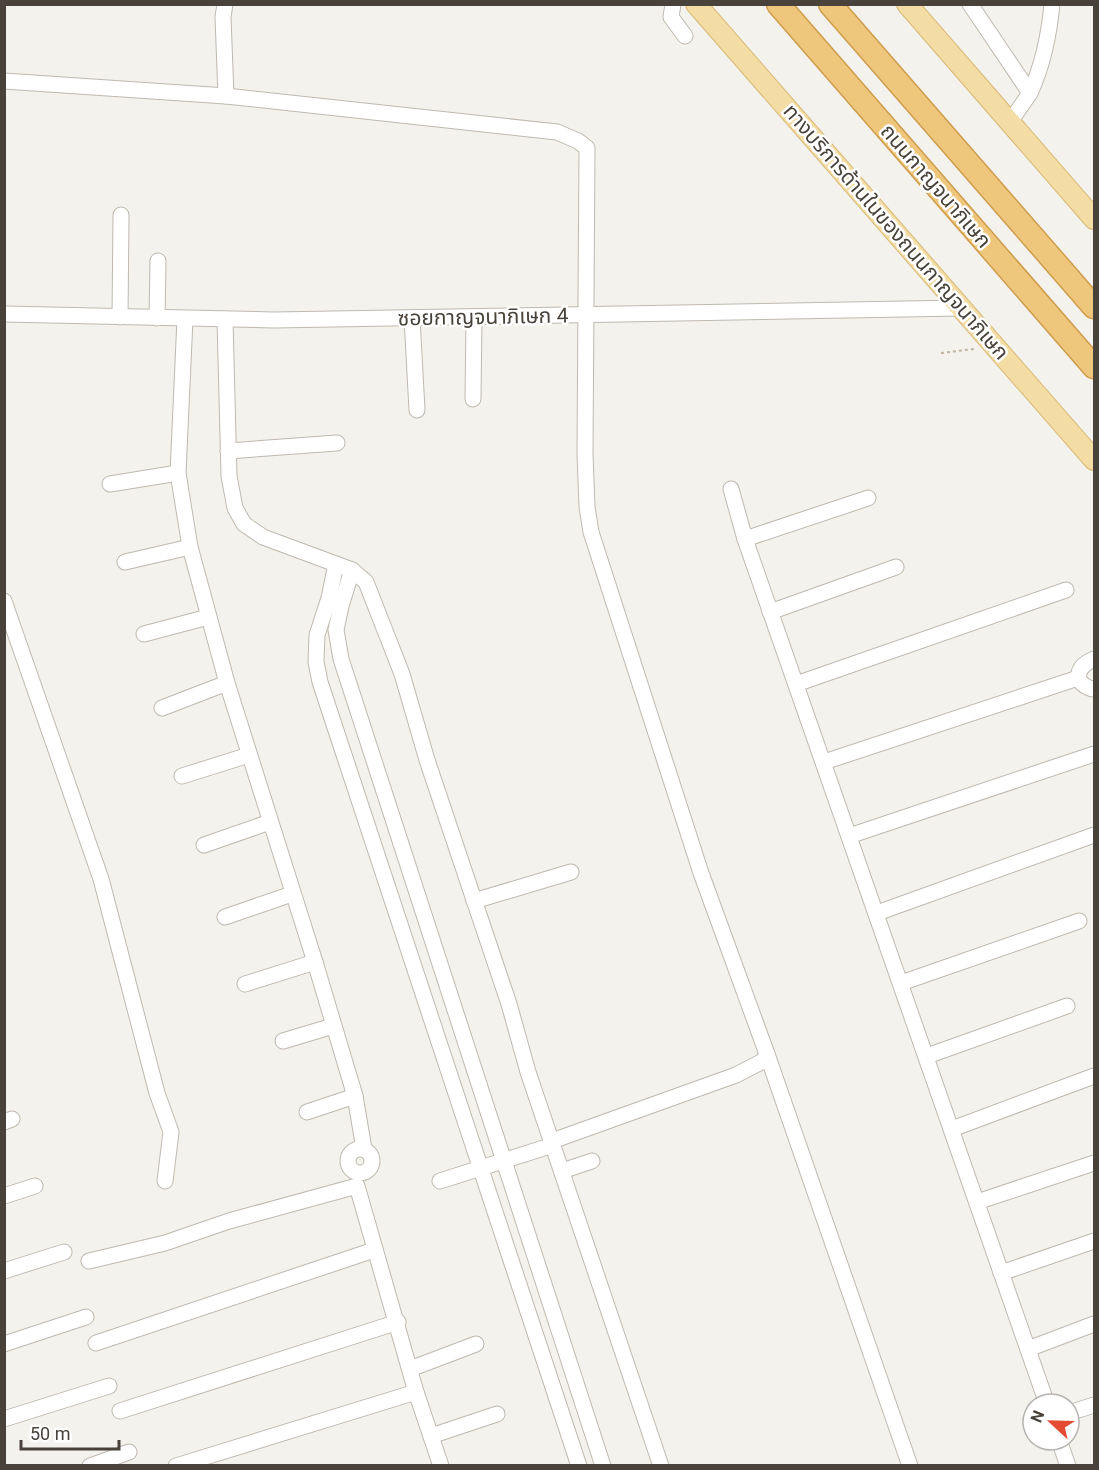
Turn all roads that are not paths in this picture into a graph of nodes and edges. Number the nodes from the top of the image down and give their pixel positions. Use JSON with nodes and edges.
{"nodes":[{"id":1,"x":225,"y":4,"type":"edge"},
{"id":2,"x":673,"y":4,"type":"edge"},
{"id":3,"x":696,"y":4,"type":"edge"},
{"id":4,"x":778,"y":4,"type":"edge"},
{"id":5,"x":830,"y":4,"type":"edge"},
{"id":6,"x":907,"y":4,"type":"edge"},
{"id":7,"x":1052,"y":4,"type":"edge"},
{"id":8,"x":974,"y":6,"type":"edge"},
{"id":9,"x":685,"y":36,"type":"dead end"},
{"id":10,"x":4,"y":81,"type":"edge"},
{"id":11,"x":1030,"y":93,"type":"junction"},
{"id":12,"x":226,"y":96,"type":"junction"},
{"id":13,"x":1010,"y":122,"type":"junction"},
{"id":14,"x":120,"y":215,"type":"dead end"},
{"id":15,"x":1095,"y":219,"type":"edge"},
{"id":16,"x":158,"y":261,"type":"dead end"},
{"id":17,"x":1095,"y":307,"type":"edge"},
{"id":18,"x":962,"y":308,"type":"junction"},
{"id":19,"x":4,"y":314,"type":"edge"},
{"id":20,"x":587,"y":315,"type":"junction"},
{"id":21,"x":120,"y":317,"type":"junction"},
{"id":22,"x":474,"y":317,"type":"junction"},
{"id":23,"x":157,"y":318,"type":"junction"},
{"id":24,"x":412,"y":318,"type":"junction"},
{"id":25,"x":185,"y":319,"type":"junction"},
{"id":26,"x":225,"y":319,"type":"junction"},
{"id":27,"x":1095,"y":367,"type":"edge"},
{"id":28,"x":473,"y":399,"type":"dead end"},
{"id":29,"x":417,"y":410,"type":"dead end"},
{"id":30,"x":337,"y":443,"type":"dead end"},
{"id":31,"x":228,"y":451,"type":"junction"},
{"id":32,"x":1095,"y":460,"type":"edge"},
{"id":33,"x":178,"y":473,"type":"junction"},
{"id":34,"x":110,"y":484,"type":"dead end"},
{"id":35,"x":730,"y":489,"type":"dead end"},
{"id":36,"x":868,"y":498,"type":"dead end"},
{"id":37,"x":745,"y":539,"type":"junction"},
{"id":38,"x":190,"y":547,"type":"junction"},
{"id":39,"x":125,"y":562,"type":"dead end"},
{"id":40,"x":336,"y":564,"type":"junction"},
{"id":41,"x":896,"y":567,"type":"dead end"},
{"id":42,"x":352,"y":570,"type":"junction"},
{"id":43,"x":1066,"y":590,"type":"dead end"},
{"id":44,"x":4,"y":601,"type":"edge"},
{"id":45,"x":770,"y":612,"type":"junction"},
{"id":46,"x":208,"y":617,"type":"junction"},
{"id":47,"x":144,"y":634,"type":"dead end"},
{"id":48,"x":1095,"y":659,"type":"edge"},
{"id":49,"x":1078,"y":678,"type":"junction"},
{"id":50,"x":227,"y":683,"type":"junction"},
{"id":51,"x":796,"y":684,"type":"junction"},
{"id":52,"x":1094,"y":692,"type":"edge"},
{"id":53,"x":162,"y":708,"type":"dead end"},
{"id":54,"x":1095,"y":754,"type":"edge"},
{"id":55,"x":249,"y":755,"type":"junction"},
{"id":56,"x":824,"y":762,"type":"junction"},
{"id":57,"x":182,"y":776,"type":"dead end"},
{"id":58,"x":270,"y":822,"type":"junction"},
{"id":59,"x":1095,"y":835,"type":"edge"},
{"id":60,"x":849,"y":836,"type":"junction"},
{"id":61,"x":204,"y":845,"type":"dead end"},
{"id":62,"x":571,"y":872,"type":"dead end"},
{"id":63,"x":292,"y":894,"type":"junction"},
{"id":64,"x":474,"y":901,"type":"junction"},
{"id":65,"x":877,"y":913,"type":"junction"},
{"id":66,"x":225,"y":917,"type":"dead end"},
{"id":67,"x":1079,"y":921,"type":"dead end"},
{"id":68,"x":315,"y":962,"type":"junction"},
{"id":69,"x":901,"y":983,"type":"junction"},
{"id":70,"x":245,"y":984,"type":"dead end"},
{"id":71,"x":1067,"y":1006,"type":"dead end"},
{"id":72,"x":333,"y":1026,"type":"junction"},
{"id":73,"x":283,"y":1041,"type":"dead end"},
{"id":74,"x":767,"y":1054,"type":"junction"},
{"id":75,"x":927,"y":1056,"type":"junction"},
{"id":76,"x":1095,"y":1076,"type":"edge"},
{"id":77,"x":355,"y":1096,"type":"junction"},
{"id":78,"x":307,"y":1112,"type":"dead end"},
{"id":79,"x":952,"y":1129,"type":"junction"},
{"id":80,"x":552,"y":1143,"type":"junction"},
{"id":81,"x":504,"y":1161,"type":"junction"},
{"id":82,"x":592,"y":1161,"type":"dead end"},
{"id":83,"x":1095,"y":1163,"type":"edge"},
{"id":84,"x":480,"y":1168,"type":"junction"},
{"id":85,"x":562,"y":1171,"type":"junction"},
{"id":86,"x":357,"y":1179,"type":"junction"},
{"id":87,"x":165,"y":1180,"type":"dead end"},
{"id":88,"x":440,"y":1181,"type":"dead end"},
{"id":89,"x":35,"y":1186,"type":"dead end"},
{"id":90,"x":513,"y":1188,"type":"junction"},
{"id":91,"x":489,"y":1194,"type":"junction"},
{"id":92,"x":4,"y":1196,"type":"edge"},
{"id":93,"x":977,"y":1202,"type":"junction"},
{"id":94,"x":1095,"y":1241,"type":"edge"},
{"id":95,"x":374,"y":1250,"type":"junction"},
{"id":96,"x":64,"y":1252,"type":"dead end"},
{"id":97,"x":89,"y":1261,"type":"dead end"},
{"id":98,"x":4,"y":1271,"type":"edge"},
{"id":99,"x":1001,"y":1273,"type":"junction"},
{"id":100,"x":86,"y":1317,"type":"dead end"},
{"id":101,"x":398,"y":1322,"type":"junction"},
{"id":102,"x":1095,"y":1324,"type":"edge"},
{"id":103,"x":96,"y":1343,"type":"dead end"},
{"id":104,"x":4,"y":1344,"type":"edge"},
{"id":105,"x":476,"y":1344,"type":"dead end"},
{"id":106,"x":1028,"y":1349,"type":"junction"},
{"id":107,"x":410,"y":1369,"type":"junction"},
{"id":108,"x":109,"y":1386,"type":"dead end"},
{"id":109,"x":416,"y":1392,"type":"junction"},
{"id":110,"x":1043,"y":1392,"type":"edge"},
{"id":111,"x":120,"y":1411,"type":"dead end"},
{"id":112,"x":497,"y":1414,"type":"dead end"},
{"id":113,"x":4,"y":1419,"type":"edge"},
{"id":114,"x":431,"y":1436,"type":"junction"},
{"id":115,"x":129,"y":1452,"type":"dead end"},
{"id":116,"x":600,"y":1465,"type":"edge"},
{"id":117,"x":90,"y":1466,"type":"edge"},
{"id":118,"x":176,"y":1466,"type":"edge"},
{"id":119,"x":441,"y":1466,"type":"edge"},
{"id":120,"x":579,"y":1466,"type":"edge"},
{"id":121,"x":661,"y":1466,"type":"edge"},
{"id":122,"x":910,"y":1466,"type":"edge"}],
"edges":[{"from":1,"to":12,"type":"street"},
{"from":2,"to":9,"type":"street"},
{"from":3,"to":18,"type":"main road","name":"ทางบริการด้านในของถนนกาญจนาภิเษก"},
{"from":4,"to":27,"type":"highway","name":"ถนนกาญจนาภิเษก"},
{"from":5,"to":17,"type":"highway","name":"ถนนกาญจนาภิเษก"},
{"from":6,"to":13,"type":"main road"},
{"from":7,"to":11,"type":"street"},
{"from":8,"to":11,"type":"street"},
{"from":10,"to":12,"type":"street"},
{"from":11,"to":13,"type":"street"},
{"from":12,"to":20,"type":"street"},
{"from":13,"to":15,"type":"main road"},
{"from":14,"to":21,"type":"street"},
{"from":16,"to":23,"type":"street"},
{"from":18,"to":20,"type":"street","name":"ซอยกาญจนาภิเษก 4"},
{"from":18,"to":32,"type":"main road","name":"ทางบริการด้านในของถนนกาญจนาภิเษก"},
{"from":19,"to":21,"type":"street","name":"ซอยกาญจนาภิเษก 4"},
{"from":20,"to":22,"type":"street","name":"ซอยกาญจนาภิเษก 4"},
{"from":20,"to":74,"type":"street"},
{"from":21,"to":23,"type":"street","name":"ซอยกาญจนาภิเษก 4"},
{"from":22,"to":24,"type":"street","name":"ซอยกาญจนาภิเษก 4"},
{"from":22,"to":28,"type":"street"},
{"from":23,"to":25,"type":"street","name":"ซอยกาญจนาภิเษก 4"},
{"from":24,"to":26,"type":"street","name":"ซอยกาญจนาภิเษก 4"},
{"from":24,"to":29,"type":"street"},
{"from":25,"to":26,"type":"street","name":"ซอยกาญจนาภิเษก 4"},
{"from":25,"to":33,"type":"street"},
{"from":26,"to":31,"type":"street"},
{"from":30,"to":31,"type":"street"},
{"from":31,"to":40,"type":"street"},
{"from":33,"to":34,"type":"street"},
{"from":33,"to":38,"type":"street"},
{"from":35,"to":37,"type":"street"},
{"from":36,"to":37,"type":"street"},
{"from":37,"to":45,"type":"street"},
{"from":38,"to":39,"type":"street"},
{"from":38,"to":46,"type":"street"},
{"from":40,"to":42,"type":"street"},
{"from":40,"to":84,"type":"street"},
{"from":41,"to":45,"type":"street"},
{"from":42,"to":64,"type":"street"},
{"from":42,"to":81,"type":"street"},
{"from":43,"to":51,"type":"street"},
{"from":44,"to":87,"type":"street"},
{"from":45,"to":51,"type":"street"},
{"from":46,"to":47,"type":"street"},
{"from":46,"to":50,"type":"street"},
{"from":48,"to":49,"type":"street"},
{"from":49,"to":52,"type":"street"},
{"from":49,"to":56,"type":"street"},
{"from":50,"to":53,"type":"street"},
{"from":50,"to":55,"type":"street"},
{"from":51,"to":56,"type":"street"},
{"from":54,"to":60,"type":"street"},
{"from":55,"to":57,"type":"street"},
{"from":55,"to":58,"type":"street"},
{"from":56,"to":60,"type":"street"},
{"from":58,"to":61,"type":"street"},
{"from":58,"to":63,"type":"street"},
{"from":59,"to":65,"type":"street"},
{"from":60,"to":65,"type":"street"},
{"from":62,"to":64,"type":"street"},
{"from":63,"to":66,"type":"street"},
{"from":63,"to":68,"type":"street"},
{"from":64,"to":80,"type":"street"},
{"from":65,"to":69,"type":"street"},
{"from":67,"to":69,"type":"street"},
{"from":68,"to":70,"type":"street"},
{"from":68,"to":72,"type":"street"},
{"from":69,"to":75,"type":"street"},
{"from":71,"to":75,"type":"street"},
{"from":72,"to":73,"type":"street"},
{"from":72,"to":77,"type":"street"},
{"from":74,"to":80,"type":"street"},
{"from":74,"to":122,"type":"street"},
{"from":75,"to":79,"type":"street"},
{"from":76,"to":79,"type":"street"},
{"from":77,"to":78,"type":"street"},
{"from":77,"to":86,"type":"street"},
{"from":79,"to":93,"type":"street"},
{"from":80,"to":81,"type":"street"},
{"from":80,"to":85,"type":"street"},
{"from":81,"to":84,"type":"street"},
{"from":81,"to":90,"type":"street"},
{"from":82,"to":85,"type":"street"},
{"from":83,"to":93,"type":"street"},
{"from":84,"to":88,"type":"street"},
{"from":84,"to":91,"type":"street"},
{"from":85,"to":121,"type":"street"},
{"from":86,"to":95,"type":"street"},
{"from":86,"to":97,"type":"street"},
{"from":89,"to":92,"type":"street"},
{"from":90,"to":91,"type":"street"},
{"from":90,"to":116,"type":"street"},
{"from":91,"to":120,"type":"street"},
{"from":93,"to":99,"type":"street"},
{"from":94,"to":99,"type":"street"},
{"from":95,"to":101,"type":"street"},
{"from":95,"to":103,"type":"street"},
{"from":96,"to":98,"type":"street"},
{"from":99,"to":106,"type":"street"},
{"from":100,"to":104,"type":"street"},
{"from":101,"to":107,"type":"street"},
{"from":101,"to":111,"type":"street"},
{"from":102,"to":106,"type":"street"},
{"from":105,"to":107,"type":"street"},
{"from":106,"to":110,"type":"street"},
{"from":107,"to":109,"type":"street"},
{"from":108,"to":113,"type":"street"},
{"from":109,"to":114,"type":"street"},
{"from":109,"to":118,"type":"street"},
{"from":112,"to":114,"type":"street"},
{"from":114,"to":119,"type":"street"},
{"from":115,"to":117,"type":"street"}]}
